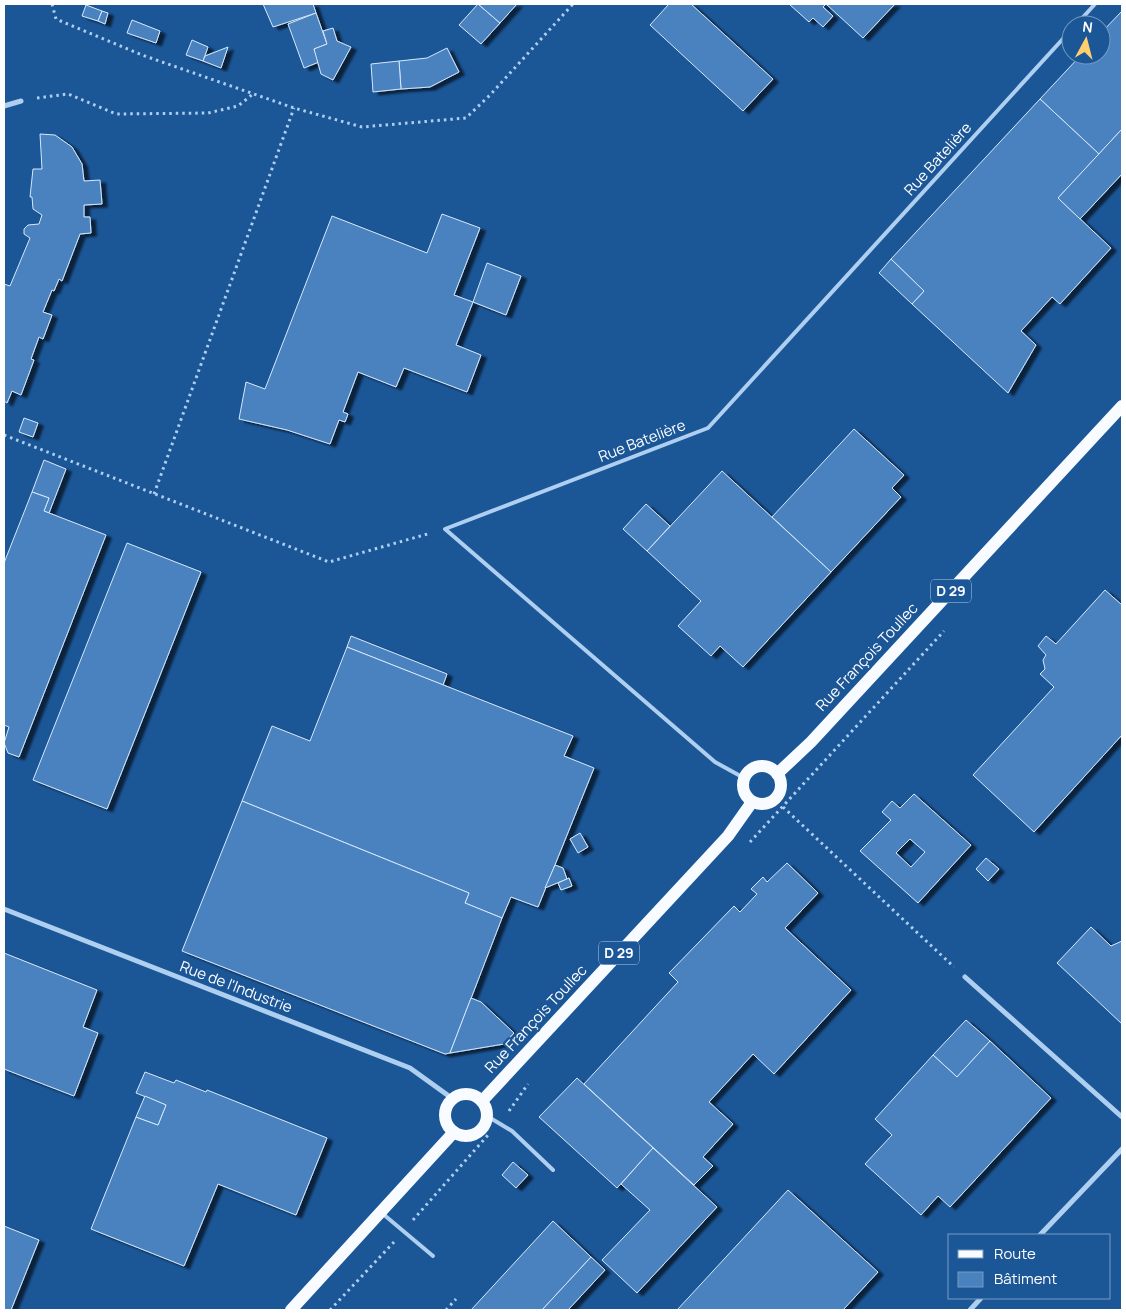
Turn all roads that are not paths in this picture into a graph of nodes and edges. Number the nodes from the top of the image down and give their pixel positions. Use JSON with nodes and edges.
{"nodes":[{"id":1,"x":1095,"y":4,"type":"edge"},
{"id":2,"x":1085,"y":15,"type":"edge"},
{"id":3,"x":1061,"y":41,"type":"edge"},
{"id":4,"x":21,"y":100,"type":"road end"},
{"id":5,"x":4,"y":106,"type":"edge"},
{"id":6,"x":1122,"y":406,"type":"edge"},
{"id":7,"x":777,"y":774,"type":"junction"},
{"id":8,"x":744,"y":778,"type":"junction"},
{"id":9,"x":752,"y":802,"type":"junction"},
{"id":10,"x":4,"y":909,"type":"edge"},
{"id":11,"x":965,"y":977,"type":"road end"},
{"id":12,"x":453,"y":1099,"type":"junction"},
{"id":13,"x":482,"y":1101,"type":"junction"},
{"id":14,"x":487,"y":1116,"type":"junction"},
{"id":15,"x":1122,"y":1117,"type":"edge"},
{"id":16,"x":454,"y":1132,"type":"junction"},
{"id":17,"x":1122,"y":1149,"type":"edge"},
{"id":18,"x":553,"y":1170,"type":"dead end"},
{"id":19,"x":381,"y":1212,"type":"junction"},
{"id":20,"x":1041,"y":1234,"type":"edge"},
{"id":21,"x":433,"y":1256,"type":"dead end"},
{"id":22,"x":980,"y":1299,"type":"edge"},
{"id":23,"x":291,"y":1310,"type":"edge"},
{"id":24,"x":970,"y":1310,"type":"edge"}],
"edges":[{"from":1,"to":2,"type":"lane"},
{"from":3,"to":8,"type":"lane","name":"Rue Batelière"},
{"from":4,"to":5,"type":"street"},
{"from":6,"to":7,"type":"main road","name":"Rue François Toullec","number":"D 29"},
{"from":7,"to":8,"type":"main road"},
{"from":7,"to":9,"type":"main road"},
{"from":8,"to":9,"type":"main road"},
{"from":9,"to":13,"type":"main road","name":"Rue François Toullec","number":"D 29"},
{"from":10,"to":12,"type":"street","name":"Rue de l'Industrie"},
{"from":11,"to":15,"type":"street"},
{"from":12,"to":13,"type":"main road"},
{"from":12,"to":16,"type":"main road"},
{"from":13,"to":14,"type":"main road"},
{"from":14,"to":16,"type":"main road"},
{"from":14,"to":18,"type":"lane"},
{"from":16,"to":19,"type":"main road"},
{"from":17,"to":20,"type":"street"},
{"from":19,"to":21,"type":"lane"},
{"from":19,"to":23,"type":"main road"},
{"from":22,"to":24,"type":"street"}]}
